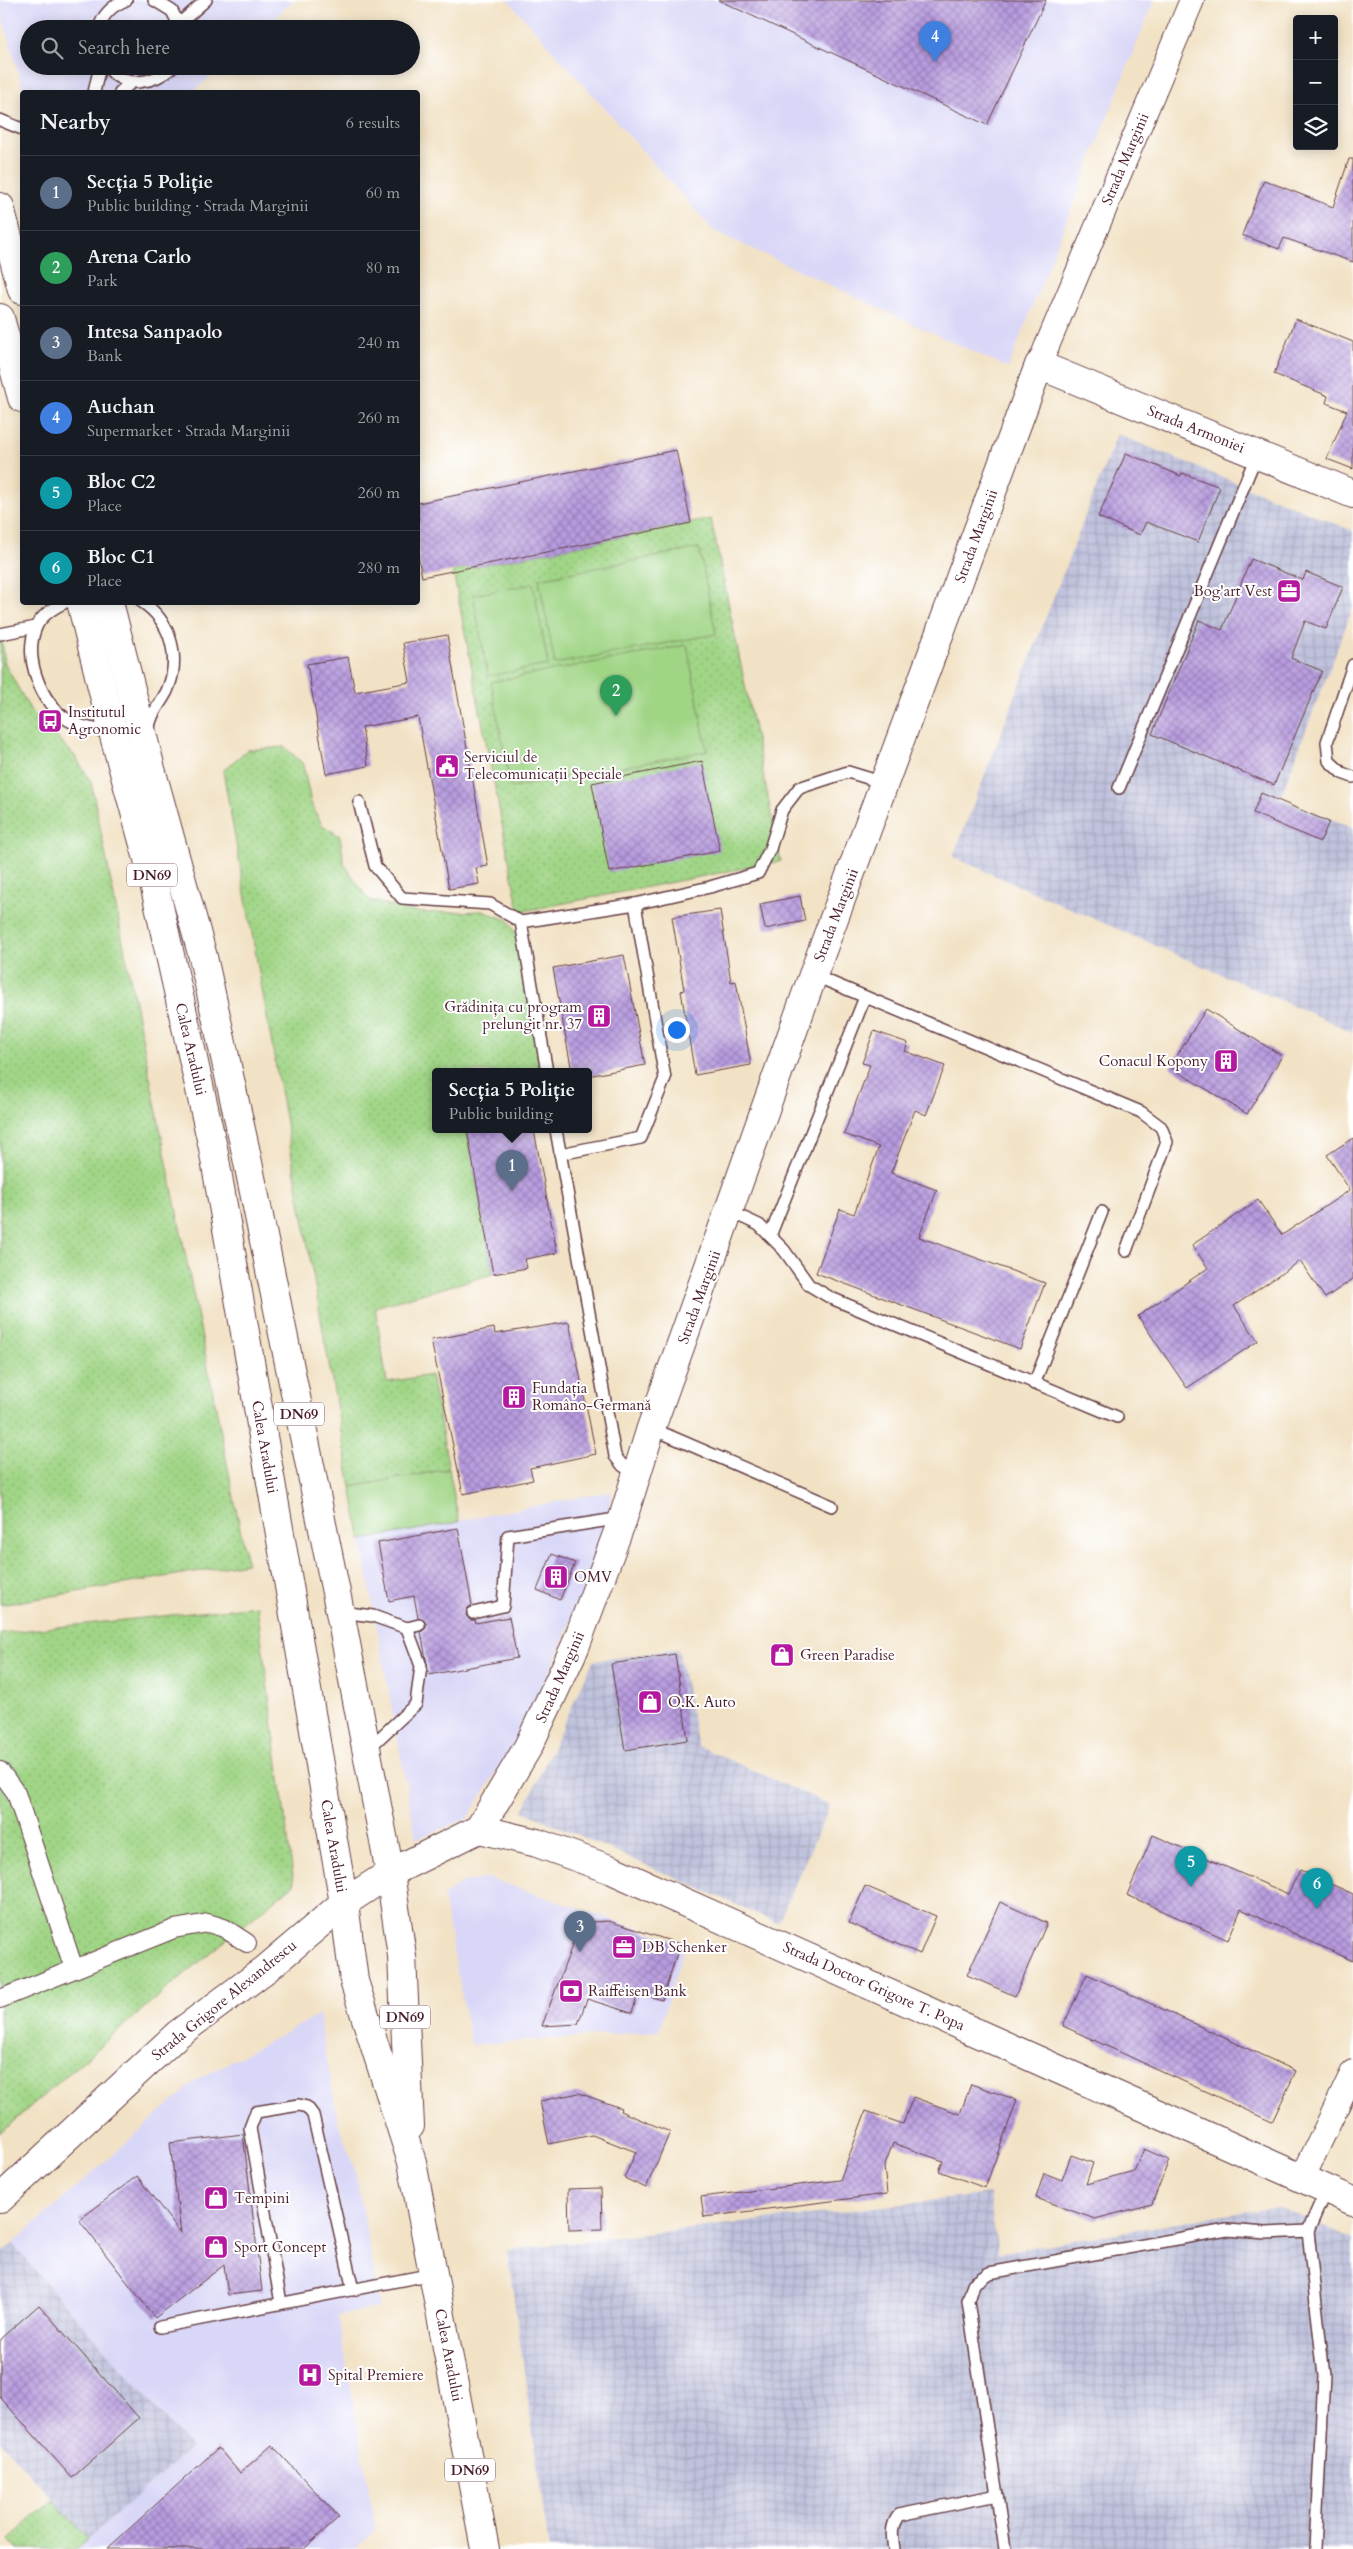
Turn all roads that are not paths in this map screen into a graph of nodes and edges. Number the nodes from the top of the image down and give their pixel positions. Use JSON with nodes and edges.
{"nodes":[{"id":1,"x":126,"y":0,"type":"edge"},
{"id":2,"x":154,"y":0,"type":"edge"},
{"id":3,"x":206,"y":0,"type":"edge"},
{"id":4,"x":1192,"y":0,"type":"edge"},
{"id":5,"x":103,"y":20,"type":"edge"},
{"id":6,"x":177,"y":20,"type":"edge"},
{"id":7,"x":186,"y":20,"type":"edge"},
{"id":8,"x":98,"y":75,"type":"edge"},
{"id":9,"x":117,"y":75,"type":"edge"},
{"id":10,"x":164,"y":75,"type":"edge"},
{"id":11,"x":132,"y":82,"type":"junction"},
{"id":12,"x":94,"y":90,"type":"edge"},
{"id":13,"x":122,"y":90,"type":"edge"},
{"id":14,"x":0,"y":120,"type":"edge"},
{"id":15,"x":20,"y":128,"type":"edge"},
{"id":16,"x":0,"y":207,"type":"edge"},
{"id":17,"x":20,"y":282,"type":"edge"},
{"id":18,"x":0,"y":318,"type":"edge"},
{"id":19,"x":1039,"y":365,"type":"junction"},
{"id":20,"x":20,"y":391,"type":"edge"},
{"id":21,"x":1257,"y":454,"type":"junction"},
{"id":22,"x":1353,"y":494,"type":"edge"},
{"id":23,"x":62,"y":605,"type":"edge"},
{"id":24,"x":82,"y":605,"type":"edge"},
{"id":25,"x":110,"y":605,"type":"edge"},
{"id":26,"x":145,"y":605,"type":"edge"},
{"id":27,"x":36,"y":627,"type":"junction"},
{"id":28,"x":0,"y":634,"type":"edge"},
{"id":29,"x":1353,"y":665,"type":"edge"},
{"id":30,"x":113,"y":732,"type":"junction"},
{"id":31,"x":151,"y":769,"type":"junction"},
{"id":32,"x":1353,"y":777,"type":"edge"},
{"id":33,"x":886,"y":783,"type":"junction"},
{"id":34,"x":1119,"y":788,"type":"dead end"},
{"id":35,"x":359,"y":802,"type":"dead end"},
{"id":36,"x":634,"y":904,"type":"junction"},
{"id":37,"x":521,"y":922,"type":"junction"},
{"id":38,"x":813,"y":975,"type":"junction"},
{"id":39,"x":865,"y":997,"type":"junction"},
{"id":40,"x":546,"y":1068,"type":"edge"},
{"id":41,"x":556,"y":1133,"type":"edge"},
{"id":42,"x":560,"y":1154,"type":"junction"},
{"id":43,"x":729,"y":1211,"type":"junction"},
{"id":44,"x":1102,"y":1212,"type":"dead end"},
{"id":45,"x":770,"y":1236,"type":"junction"},
{"id":46,"x":1126,"y":1251,"type":"dead end"},
{"id":47,"x":1034,"y":1384,"type":"junction"},
{"id":48,"x":1117,"y":1417,"type":"dead end"},
{"id":49,"x":651,"y":1428,"type":"junction"},
{"id":50,"x":637,"y":1472,"type":"junction"},
{"id":51,"x":832,"y":1506,"type":"dead end"},
{"id":52,"x":623,"y":1518,"type":"junction"},
{"id":53,"x":340,"y":1612,"type":"junction"},
{"id":54,"x":474,"y":1613,"type":"dead end"},
{"id":55,"x":420,"y":1625,"type":"dead end"},
{"id":56,"x":407,"y":1628,"type":"junction"},
{"id":57,"x":367,"y":1750,"type":"junction"},
{"id":58,"x":0,"y":1771,"type":"edge"},
{"id":59,"x":479,"y":1829,"type":"junction"},
{"id":60,"x":390,"y":1873,"type":"junction"},
{"id":61,"x":344,"y":1903,"type":"junction"},
{"id":62,"x":247,"y":1943,"type":"dead end"},
{"id":63,"x":74,"y":1969,"type":"junction"},
{"id":64,"x":0,"y":1999,"type":"edge"},
{"id":65,"x":1353,"y":2072,"type":"edge"},
{"id":66,"x":412,"y":2162,"type":"junction"},
{"id":67,"x":1314,"y":2185,"type":"junction"},
{"id":68,"x":0,"y":2199,"type":"edge"},
{"id":69,"x":1353,"y":2202,"type":"edge"},
{"id":70,"x":1308,"y":2231,"type":"junction"},
{"id":71,"x":433,"y":2274,"type":"junction"},
{"id":72,"x":353,"y":2290,"type":"junction"},
{"id":73,"x":281,"y":2303,"type":"junction"},
{"id":74,"x":160,"y":2327,"type":"dead end"},
{"id":75,"x":997,"y":2495,"type":"junction"},
{"id":76,"x":486,"y":2549,"type":"edge"},
{"id":77,"x":894,"y":2549,"type":"edge"},
{"id":78,"x":1005,"y":2549,"type":"edge"},
{"id":79,"x":1315,"y":2549,"type":"edge"}],
"edges":[{"from":1,"to":5,"type":"lane"},
{"from":2,"to":6,"type":"lane"},
{"from":3,"to":7,"type":"lane"},
{"from":4,"to":19,"type":"street","name":"Strada Marginii"},
{"from":8,"to":12,"type":"lane"},
{"from":9,"to":11,"type":"lane"},
{"from":10,"to":11,"type":"lane"},
{"from":11,"to":13,"type":"lane"},
{"from":14,"to":15,"type":"lane"},
{"from":16,"to":17,"type":"main road"},
{"from":18,"to":20,"type":"main road"},
{"from":19,"to":21,"type":"main road","name":"Strada Armoniei"},
{"from":19,"to":33,"type":"main road","name":"Strada Marginii"},
{"from":21,"to":22,"type":"main road","name":"Strada Armoniei"},
{"from":21,"to":34,"type":"lane"},
{"from":23,"to":27,"type":"lane"},
{"from":24,"to":30,"type":"main road","name":"Calea Aradului","number":"DN69"},
{"from":25,"to":31,"type":"main road","name":"Calea Aradului","number":"DN69"},
{"from":26,"to":31,"type":"lane","name":"Calea Aradului"},
{"from":27,"to":28,"type":"lane"},
{"from":27,"to":30,"type":"lane"},
{"from":29,"to":32,"type":"lane"},
{"from":30,"to":61,"type":"main road","name":"Calea Aradului","number":"DN69"},
{"from":31,"to":53,"type":"main road","name":"Calea Aradului","number":"DN69"},
{"from":33,"to":36,"type":"lane"},
{"from":33,"to":38,"type":"main road","name":"Strada Marginii"},
{"from":35,"to":37,"type":"lane"},
{"from":36,"to":37,"type":"lane"},
{"from":36,"to":42,"type":"lane"},
{"from":37,"to":40,"type":"lane"},
{"from":38,"to":39,"type":"lane"},
{"from":38,"to":43,"type":"main road","name":"Strada Marginii"},
{"from":39,"to":45,"type":"lane"},
{"from":39,"to":46,"type":"lane"},
{"from":41,"to":42,"type":"lane"},
{"from":42,"to":50,"type":"lane"},
{"from":43,"to":45,"type":"lane"},
{"from":43,"to":49,"type":"main road","name":"Strada Marginii"},
{"from":44,"to":47,"type":"lane"},
{"from":45,"to":47,"type":"lane"},
{"from":47,"to":48,"type":"lane"},
{"from":49,"to":50,"type":"main road","name":"Strada Marginii"},
{"from":49,"to":51,"type":"lane"},
{"from":50,"to":52,"type":"main road","name":"Strada Marginii"},
{"from":52,"to":54,"type":"lane"},
{"from":52,"to":59,"type":"main road","name":"Strada Marginii"},
{"from":53,"to":56,"type":"lane"},
{"from":53,"to":57,"type":"main road","name":"Calea Aradului","number":"DN69"},
{"from":55,"to":56,"type":"lane"},
{"from":56,"to":57,"type":"lane"},
{"from":57,"to":60,"type":"main road","name":"Calea Aradului","number":"DN69"},
{"from":58,"to":63,"type":"street"},
{"from":59,"to":60,"type":"main road"},
{"from":59,"to":67,"type":"main road","name":"Strada Doctor Grigore T. Popa"},
{"from":60,"to":61,"type":"main road","name":"Strada Grigore Alexandrescu"},
{"from":60,"to":66,"type":"main road","name":"Calea Aradului","number":"DN69"},
{"from":61,"to":66,"type":"main road","name":"Calea Aradului","number":"DN69"},
{"from":61,"to":68,"type":"main road","name":"Strada Grigore Alexandrescu"},
{"from":62,"to":63,"type":"street"},
{"from":63,"to":64,"type":"street"},
{"from":65,"to":67,"type":"street"},
{"from":66,"to":71,"type":"main road","name":"Calea Aradului","number":"DN69"},
{"from":67,"to":69,"type":"main road","name":"Strada Doctor Grigore T. Popa"},
{"from":67,"to":70,"type":"lane"},
{"from":70,"to":75,"type":"lane"},
{"from":70,"to":79,"type":"lane"},
{"from":71,"to":72,"type":"lane"},
{"from":71,"to":76,"type":"main road","name":"Calea Aradului","number":"DN69"},
{"from":72,"to":73,"type":"lane"},
{"from":72,"to":73,"type":"lane"},
{"from":73,"to":74,"type":"lane"},
{"from":75,"to":77,"type":"lane"},
{"from":75,"to":78,"type":"lane"}]}
